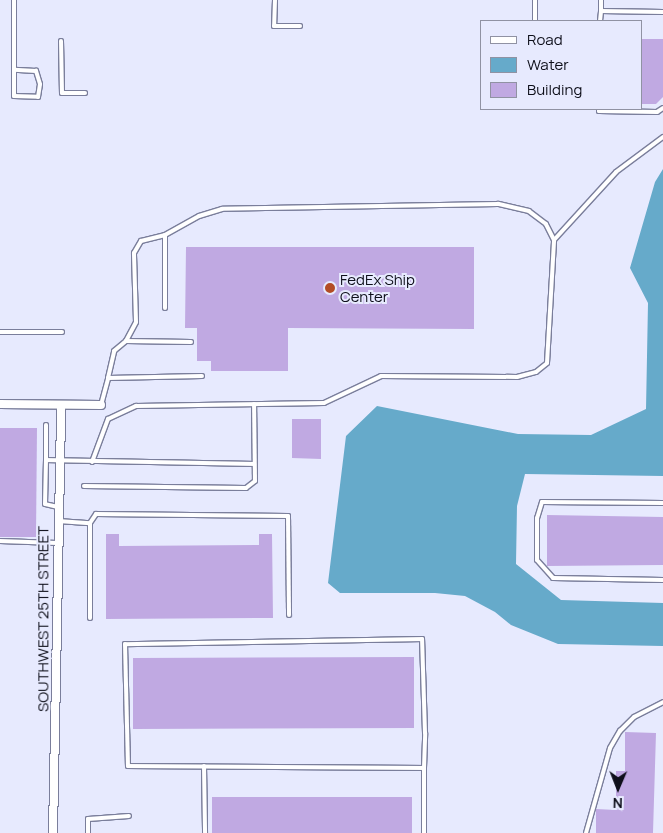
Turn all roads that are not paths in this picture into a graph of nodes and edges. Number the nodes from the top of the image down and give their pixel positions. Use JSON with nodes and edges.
{"nodes":[{"id":1,"x":14,"y":0,"type":"edge"},
{"id":2,"x":275,"y":0,"type":"edge"},
{"id":3,"x":535,"y":0,"type":"edge"},
{"id":4,"x":600,"y":0,"type":"edge"},
{"id":5,"x":601,"y":11,"type":"junction"},
{"id":6,"x":663,"y":12,"type":"edge"},
{"id":7,"x":534,"y":20,"type":"edge"},
{"id":8,"x":600,"y":20,"type":"edge"},
{"id":9,"x":300,"y":26,"type":"dead end"},
{"id":10,"x":61,"y":40,"type":"dead end"},
{"id":11,"x":14,"y":70,"type":"junction"},
{"id":12,"x":85,"y":93,"type":"dead end"},
{"id":13,"x":663,"y":108,"type":"edge"},
{"id":14,"x":599,"y":110,"type":"edge"},
{"id":15,"x":663,"y":137,"type":"edge"},
{"id":16,"x":165,"y":236,"type":"junction"},
{"id":17,"x":554,"y":240,"type":"junction"},
{"id":18,"x":165,"y":308,"type":"dead end"},
{"id":19,"x":0,"y":332,"type":"edge"},
{"id":20,"x":62,"y":332,"type":"dead end"},
{"id":21,"x":126,"y":341,"type":"junction"},
{"id":22,"x":191,"y":342,"type":"dead end"},
{"id":23,"x":202,"y":376,"type":"dead end"},
{"id":24,"x":108,"y":378,"type":"junction"},
{"id":25,"x":0,"y":404,"type":"edge"},
{"id":26,"x":61,"y":404,"type":"junction"},
{"id":27,"x":254,"y":404,"type":"junction"},
{"id":28,"x":102,"y":405,"type":"joint"},
{"id":29,"x":46,"y":425,"type":"dead end"},
{"id":30,"x":46,"y":460,"type":"junction"},
{"id":31,"x":59,"y":460,"type":"junction"},
{"id":32,"x":92,"y":462,"type":"junction"},
{"id":33,"x":254,"y":464,"type":"junction"},
{"id":34,"x":84,"y":486,"type":"dead end"},
{"id":35,"x":663,"y":503,"type":"edge"},
{"id":36,"x":58,"y":507,"type":"junction"},
{"id":37,"x":58,"y":521,"type":"junction"},
{"id":38,"x":90,"y":523,"type":"junction"},
{"id":39,"x":0,"y":541,"type":"edge"},
{"id":40,"x":57,"y":542,"type":"junction"},
{"id":41,"x":663,"y":580,"type":"edge"},
{"id":42,"x":289,"y":615,"type":"dead end"},
{"id":43,"x":90,"y":618,"type":"dead end"},
{"id":44,"x":663,"y":702,"type":"edge"},
{"id":45,"x":204,"y":766,"type":"junction"},
{"id":46,"x":424,"y":768,"type":"junction"},
{"id":47,"x":129,"y":816,"type":"dead end"},
{"id":48,"x":54,"y":833,"type":"edge"},
{"id":49,"x":88,"y":833,"type":"edge"},
{"id":50,"x":205,"y":833,"type":"edge"},
{"id":51,"x":424,"y":833,"type":"edge"},
{"id":52,"x":586,"y":833,"type":"edge"}],
"edges":[{"from":1,"to":11,"type":"lane"},
{"from":2,"to":9,"type":"lane"},
{"from":3,"to":7,"type":"lane"},
{"from":4,"to":5,"type":"lane"},
{"from":5,"to":6,"type":"lane"},
{"from":5,"to":8,"type":"lane"},
{"from":10,"to":12,"type":"lane"},
{"from":11,"to":11,"type":"lane"},
{"from":13,"to":14,"type":"lane"},
{"from":15,"to":17,"type":"lane"},
{"from":16,"to":17,"type":"lane"},
{"from":16,"to":18,"type":"lane"},
{"from":16,"to":21,"type":"lane"},
{"from":17,"to":27,"type":"lane"},
{"from":19,"to":20,"type":"lane"},
{"from":21,"to":22,"type":"lane"},
{"from":21,"to":24,"type":"lane"},
{"from":23,"to":24,"type":"lane"},
{"from":24,"to":28,"type":"lane"},
{"from":25,"to":26,"type":"street"},
{"from":26,"to":28,"type":"street"},
{"from":26,"to":31,"type":"street","name":"SOUTHWEST 25TH STREET"},
{"from":27,"to":32,"type":"lane"},
{"from":27,"to":33,"type":"lane"},
{"from":29,"to":30,"type":"lane"},
{"from":30,"to":31,"type":"lane"},
{"from":30,"to":36,"type":"lane"},
{"from":31,"to":32,"type":"lane"},
{"from":31,"to":36,"type":"street","name":"SOUTHWEST 25TH STREET"},
{"from":32,"to":33,"type":"lane"},
{"from":33,"to":34,"type":"lane"},
{"from":35,"to":41,"type":"lane"},
{"from":36,"to":37,"type":"street","name":"SOUTHWEST 25TH STREET"},
{"from":37,"to":38,"type":"lane"},
{"from":37,"to":40,"type":"street","name":"SOUTHWEST 25TH STREET"},
{"from":38,"to":42,"type":"lane"},
{"from":38,"to":43,"type":"lane"},
{"from":39,"to":40,"type":"lane"},
{"from":40,"to":48,"type":"street","name":"SOUTHWEST 25TH STREET"},
{"from":44,"to":52,"type":"lane"},
{"from":45,"to":46,"type":"lane"},
{"from":45,"to":46,"type":"lane"},
{"from":45,"to":50,"type":"lane"},
{"from":46,"to":51,"type":"lane"},
{"from":47,"to":49,"type":"lane"}]}
